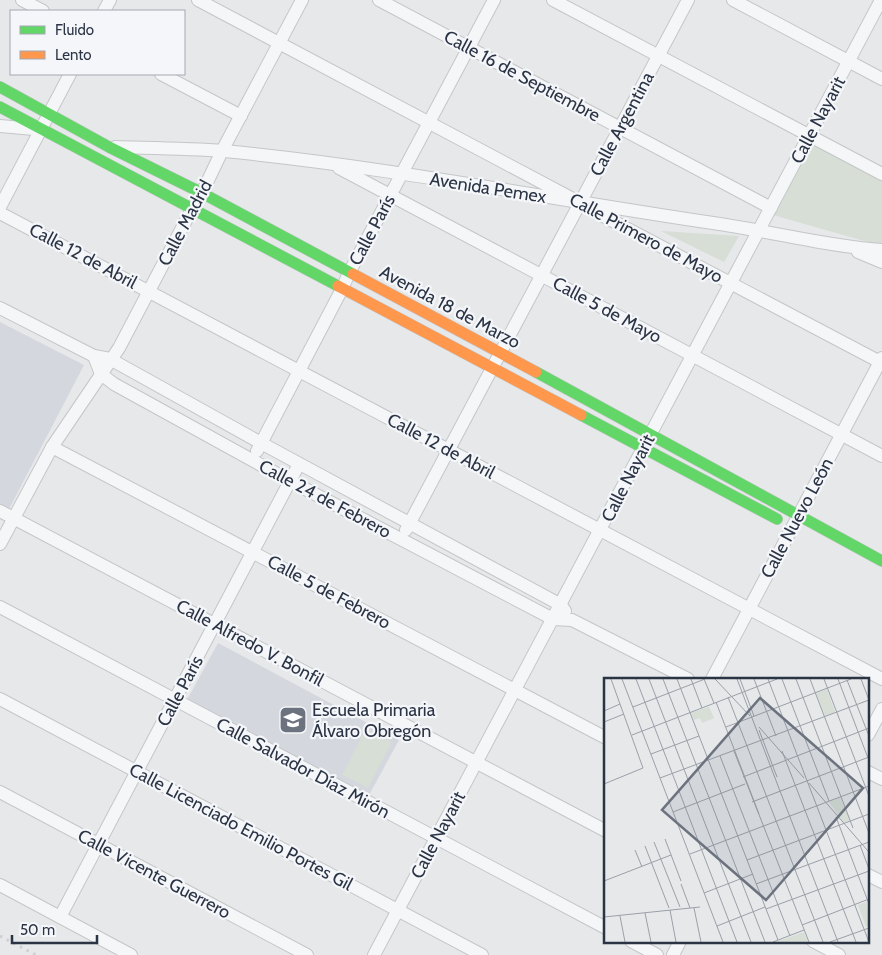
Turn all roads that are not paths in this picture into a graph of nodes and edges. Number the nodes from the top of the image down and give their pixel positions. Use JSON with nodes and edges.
{"nodes":[{"id":1,"x":22,"y":0,"type":"edge"},
{"id":2,"x":198,"y":0,"type":"edge"},
{"id":3,"x":302,"y":0,"type":"edge"},
{"id":4,"x":379,"y":0,"type":"edge"},
{"id":5,"x":494,"y":0,"type":"edge"},
{"id":6,"x":553,"y":0,"type":"edge"},
{"id":7,"x":688,"y":0,"type":"edge"},
{"id":8,"x":732,"y":0,"type":"edge"},
{"id":9,"x":882,"y":0,"type":"edge"},
{"id":10,"x":41,"y":10,"type":"edge"},
{"id":11,"x":279,"y":43,"type":"junction"},
{"id":12,"x":469,"y":48,"type":"junction"},
{"id":13,"x":658,"y":56,"type":"junction"},
{"id":14,"x":849,"y":62,"type":"junction"},
{"id":15,"x":69,"y":75,"type":"edge"},
{"id":16,"x":163,"y":75,"type":"edge"},
{"id":17,"x":882,"y":79,"type":"edge"},
{"id":18,"x":0,"y":87,"type":"edge"},
{"id":19,"x":0,"y":107,"type":"edge"},
{"id":20,"x":49,"y":115,"type":"junction"},
{"id":21,"x":241,"y":116,"type":"junction"},
{"id":22,"x":429,"y":122,"type":"junction"},
{"id":23,"x":0,"y":126,"type":"edge"},
{"id":24,"x":620,"y":128,"type":"junction"},
{"id":25,"x":41,"y":129,"type":"junction"},
{"id":26,"x":810,"y":136,"type":"junction"},
{"id":27,"x":109,"y":147,"type":"junction"},
{"id":28,"x":222,"y":151,"type":"junction"},
{"id":29,"x":96,"y":158,"type":"junction"},
{"id":30,"x":333,"y":165,"type":"junction"},
{"id":31,"x":403,"y":174,"type":"junction"},
{"id":32,"x":882,"y":174,"type":"edge"},
{"id":33,"x":202,"y":194,"type":"junction"},
{"id":34,"x":391,"y":195,"type":"junction"},
{"id":35,"x":580,"y":203,"type":"junction"},
{"id":36,"x":0,"y":206,"type":"edge"},
{"id":37,"x":771,"y":208,"type":"junction"},
{"id":38,"x":192,"y":209,"type":"junction"},
{"id":39,"x":0,"y":213,"type":"edge"},
{"id":40,"x":759,"y":230,"type":"junction"},
{"id":41,"x":847,"y":248,"type":"junction"},
{"id":42,"x":882,"y":250,"type":"edge"},
{"id":43,"x":882,"y":262,"type":"edge"},
{"id":44,"x":349,"y":273,"type":"junction"},
{"id":45,"x":541,"y":275,"type":"junction"},
{"id":46,"x":731,"y":283,"type":"junction"},
{"id":47,"x":342,"y":289,"type":"junction"},
{"id":48,"x":149,"y":292,"type":"junction"},
{"id":49,"x":0,"y":308,"type":"edge"},
{"id":50,"x":499,"y":353,"type":"junction"},
{"id":51,"x":94,"y":356,"type":"junction"},
{"id":52,"x":693,"y":356,"type":"junction"},
{"id":53,"x":110,"y":359,"type":"junction"},
{"id":54,"x":881,"y":361,"type":"edge"},
{"id":55,"x":492,"y":368,"type":"junction"},
{"id":56,"x":299,"y":371,"type":"junction"},
{"id":57,"x":101,"y":374,"type":"junction"},
{"id":58,"x":651,"y":434,"type":"junction"},
{"id":59,"x":842,"y":434,"type":"junction"},
{"id":60,"x":260,"y":444,"type":"junction"},
{"id":61,"x":52,"y":447,"type":"junction"},
{"id":62,"x":644,"y":448,"type":"junction"},
{"id":63,"x":448,"y":450,"type":"junction"},
{"id":64,"x":882,"y":456,"type":"edge"},
{"id":65,"x":252,"y":460,"type":"junction"},
{"id":66,"x":299,"y":464,"type":"junction"},
{"id":67,"x":290,"y":481,"type":"junction"},
{"id":68,"x":0,"y":511,"type":"edge"},
{"id":69,"x":14,"y":518,"type":"junction"},
{"id":70,"x":410,"y":524,"type":"junction"},
{"id":71,"x":797,"y":525,"type":"junction"},
{"id":72,"x":601,"y":530,"type":"junction"},
{"id":73,"x":401,"y":539,"type":"junction"},
{"id":74,"x":0,"y":544,"type":"edge"},
{"id":75,"x":252,"y":552,"type":"junction"},
{"id":76,"x":882,"y":561,"type":"edge"},
{"id":77,"x":561,"y":605,"type":"junction"},
{"id":78,"x":0,"y":607,"type":"edge"},
{"id":79,"x":749,"y":609,"type":"junction"},
{"id":80,"x":554,"y":619,"type":"junction"},
{"id":81,"x":572,"y":620,"type":"junction"},
{"id":82,"x":216,"y":624,"type":"junction"},
{"id":83,"x":686,"y":678,"type":"edge"},
{"id":84,"x":713,"y":678,"type":"edge"},
{"id":85,"x":882,"y":679,"type":"edge"},
{"id":86,"x":515,"y":690,"type":"junction"},
{"id":87,"x":0,"y":699,"type":"edge"},
{"id":88,"x":175,"y":700,"type":"junction"},
{"id":89,"x":882,"y":709,"type":"edge"},
{"id":90,"x":870,"y":731,"type":"edge"},
{"id":91,"x":604,"y":737,"type":"edge"},
{"id":92,"x":477,"y":763,"type":"junction"},
{"id":93,"x":137,"y":772,"type":"junction"},
{"id":94,"x":870,"y":773,"type":"edge"},
{"id":95,"x":882,"y":779,"type":"edge"},
{"id":96,"x":0,"y":792,"type":"edge"},
{"id":97,"x":604,"y":830,"type":"edge"},
{"id":98,"x":436,"y":838,"type":"junction"},
{"id":99,"x":98,"y":844,"type":"junction"},
{"id":100,"x":870,"y":876,"type":"edge"},
{"id":101,"x":882,"y":882,"type":"edge"},
{"id":102,"x":0,"y":886,"type":"edge"},
{"id":103,"x":398,"y":910,"type":"junction"},
{"id":104,"x":60,"y":917,"type":"junction"},
{"id":105,"x":604,"y":927,"type":"edge"},
{"id":106,"x":633,"y":942,"type":"edge"},
{"id":107,"x":680,"y":942,"type":"edge"},
{"id":108,"x":815,"y":942,"type":"edge"},
{"id":109,"x":131,"y":955,"type":"edge"},
{"id":110,"x":307,"y":955,"type":"edge"},
{"id":111,"x":374,"y":955,"type":"edge"},
{"id":112,"x":482,"y":955,"type":"edge"},
{"id":113,"x":656,"y":955,"type":"edge"},
{"id":114,"x":673,"y":955,"type":"edge"},
{"id":115,"x":839,"y":955,"type":"edge"}],
"edges":[{"from":1,"to":10,"type":"street"},
{"from":2,"to":11,"type":"street","name":"Calle Primero de Mayo"},
{"from":3,"to":11,"type":"street","name":"Calle Madrid"},
{"from":4,"to":12,"type":"street","name":"Calle 16 de Septiembre"},
{"from":5,"to":12,"type":"street","name":"Calle París"},
{"from":6,"to":13,"type":"street"},
{"from":7,"to":13,"type":"street","name":"Calle Argentina"},
{"from":8,"to":14,"type":"street"},
{"from":9,"to":14,"type":"street","name":"Calle Nayarit"},
{"from":11,"to":21,"type":"street","name":"Calle Madrid"},
{"from":11,"to":22,"type":"street","name":"Calle Primero de Mayo"},
{"from":12,"to":22,"type":"street","name":"Calle París"},
{"from":12,"to":24,"type":"street","name":"Calle 16 de Septiembre"},
{"from":13,"to":24,"type":"street","name":"Calle Argentina"},
{"from":13,"to":26,"type":"street"},
{"from":14,"to":17,"type":"street"},
{"from":14,"to":26,"type":"street","name":"Calle Nayarit"},
{"from":15,"to":20,"type":"street"},
{"from":16,"to":21,"type":"street"},
{"from":18,"to":20,"type":"street","name":"Avenida 18 de Marzo"},
{"from":19,"to":25,"type":"street","name":"Avenida 18 de Marzo"},
{"from":20,"to":25,"type":"street"},
{"from":20,"to":27,"type":"street","name":"Avenida 18 de Marzo"},
{"from":21,"to":28,"type":"street","name":"Calle Madrid"},
{"from":22,"to":31,"type":"street","name":"Calle París"},
{"from":22,"to":35,"type":"street","name":"Calle Primero de Mayo"},
{"from":23,"to":25,"type":"street"},
{"from":24,"to":35,"type":"street","name":"Calle Argentina"},
{"from":24,"to":37,"type":"street","name":"Calle 16 de Septiembre"},
{"from":25,"to":29,"type":"street","name":"Avenida 18 de Marzo"},
{"from":25,"to":36,"type":"street"},
{"from":26,"to":32,"type":"street"},
{"from":26,"to":37,"type":"street","name":"Calle Nayarit"},
{"from":27,"to":28,"type":"street","name":"Avenida Pemex"},
{"from":27,"to":29,"type":"street"},
{"from":27,"to":33,"type":"street","name":"Avenida 18 de Marzo"},
{"from":28,"to":30,"type":"street","name":"Avenida Pemex"},
{"from":28,"to":33,"type":"street","name":"Calle Madrid"},
{"from":29,"to":38,"type":"street","name":"Avenida 18 de Marzo"},
{"from":30,"to":31,"type":"street","name":"Avenida Pemex"},
{"from":30,"to":34,"type":"street","name":"Calle 5 de Mayo"},
{"from":31,"to":34,"type":"street","name":"Calle París"},
{"from":31,"to":35,"type":"street","name":"Avenida Pemex"},
{"from":33,"to":38,"type":"street","name":"Calle Madrid"},
{"from":33,"to":44,"type":"street","name":"Avenida 18 de Marzo"},
{"from":34,"to":44,"type":"street","name":"Calle París"},
{"from":34,"to":45,"type":"street","name":"Calle 5 de Mayo"},
{"from":35,"to":40,"type":"street","name":"Avenida Pemex"},
{"from":35,"to":45,"type":"street","name":"Calle Argentina"},
{"from":35,"to":46,"type":"street","name":"Calle Primero de Mayo"},
{"from":37,"to":40,"type":"street","name":"Calle Nayarit"},
{"from":38,"to":47,"type":"street","name":"Avenida 18 de Marzo"},
{"from":38,"to":48,"type":"street","name":"Calle Madrid"},
{"from":39,"to":48,"type":"street","name":"Calle 12 de Abril"},
{"from":40,"to":41,"type":"street","name":"Avenida Pemex"},
{"from":40,"to":46,"type":"street","name":"Calle Nayarit"},
{"from":41,"to":42,"type":"street","name":"Avenida Pemex"},
{"from":41,"to":43,"type":"street"},
{"from":44,"to":47,"type":"street","name":"Calle París"},
{"from":44,"to":50,"type":"street","name":"Avenida 18 de Marzo"},
{"from":45,"to":50,"type":"street","name":"Calle Argentina"},
{"from":45,"to":52,"type":"street","name":"Calle 5 de Mayo"},
{"from":46,"to":52,"type":"street","name":"Calle Nayarit"},
{"from":46,"to":54,"type":"street","name":"Calle Primero de Mayo"},
{"from":47,"to":55,"type":"street","name":"Avenida 18 de Marzo"},
{"from":47,"to":56,"type":"street","name":"Calle París"},
{"from":48,"to":53,"type":"street","name":"Calle Madrid"},
{"from":48,"to":56,"type":"street","name":"Calle 12 de Abril"},
{"from":49,"to":51,"type":"street","name":"Calle 24 de Febrero"},
{"from":50,"to":55,"type":"street","name":"Calle Argentina"},
{"from":50,"to":58,"type":"street","name":"Avenida 18 de Marzo"},
{"from":51,"to":53,"type":"street","name":"Calle 24 de Febrero"},
{"from":51,"to":57,"type":"street"},
{"from":52,"to":58,"type":"street","name":"Calle Nayarit"},
{"from":52,"to":59,"type":"street","name":"Calle 5 de Mayo"},
{"from":53,"to":57,"type":"street","name":"Calle Madrid"},
{"from":53,"to":60,"type":"street","name":"Calle 24 de Febrero"},
{"from":54,"to":59,"type":"street","name":"Calle Nuevo León"},
{"from":55,"to":62,"type":"street","name":"Avenida 18 de Marzo"},
{"from":55,"to":63,"type":"street","name":"Calle Argentina"},
{"from":56,"to":60,"type":"street","name":"Calle París"},
{"from":56,"to":63,"type":"street","name":"Calle 12 de Abril"},
{"from":57,"to":61,"type":"street","name":"Calle Madrid"},
{"from":57,"to":65,"type":"street","name":"Calle 24 de Febrero"},
{"from":58,"to":62,"type":"street","name":"Calle Nayarit"},
{"from":58,"to":71,"type":"street","name":"Avenida 18 de Marzo"},
{"from":59,"to":64,"type":"street","name":"Calle 5 de Mayo"},
{"from":59,"to":71,"type":"street","name":"Calle Nuevo León"},
{"from":60,"to":65,"type":"street","name":"Calle París"},
{"from":60,"to":66,"type":"street","name":"Calle 24 de Febrero"},
{"from":61,"to":69,"type":"street","name":"Calle Madrid"},
{"from":61,"to":75,"type":"street","name":"Calle 5 de Febrero"},
{"from":62,"to":71,"type":"street","name":"Avenida 18 de Marzo"},
{"from":62,"to":72,"type":"street","name":"Calle Nayarit"},
{"from":63,"to":70,"type":"street","name":"Calle Argentina"},
{"from":63,"to":72,"type":"street","name":"Calle 12 de Abril"},
{"from":65,"to":67,"type":"street","name":"Calle 24 de Febrero"},
{"from":66,"to":67,"type":"street","name":"Calle París"},
{"from":66,"to":70,"type":"street","name":"Calle 24 de Febrero"},
{"from":67,"to":73,"type":"street","name":"Calle 24 de Febrero"},
{"from":67,"to":75,"type":"street","name":"Calle París"},
{"from":68,"to":69,"type":"street","name":"Calle Alfredo V. Bonfil"},
{"from":69,"to":74,"type":"street","name":"Calle Madrid"},
{"from":69,"to":82,"type":"street","name":"Calle Alfredo V. Bonfil"},
{"from":70,"to":73,"type":"street","name":"Calle Argentina"},
{"from":70,"to":77,"type":"street","name":"Calle 24 de Febrero"},
{"from":71,"to":76,"type":"street","name":"Avenida 18 de Marzo"},
{"from":71,"to":79,"type":"street","name":"Calle Nuevo León"},
{"from":72,"to":77,"type":"street","name":"Calle Nayarit"},
{"from":72,"to":79,"type":"street","name":"Calle 12 de Abril"},
{"from":73,"to":80,"type":"street","name":"Calle 24 de Febrero"},
{"from":75,"to":82,"type":"street","name":"Calle París"},
{"from":75,"to":86,"type":"street","name":"Calle 5 de Febrero"},
{"from":77,"to":80,"type":"street","name":"Calle Nayarit"},
{"from":77,"to":81,"type":"street","name":"Calle 24 de Febrero"},
{"from":78,"to":88,"type":"street","name":"Calle Salvador Díaz Mirón"},
{"from":79,"to":84,"type":"street","name":"Calle Nuevo León"},
{"from":79,"to":85,"type":"street","name":"Calle 12 de Abril"},
{"from":80,"to":81,"type":"street","name":"Calle 24 de Febrero"},
{"from":80,"to":86,"type":"street","name":"Calle Nayarit"},
{"from":81,"to":83,"type":"street","name":"Calle 24 de Febrero"},
{"from":82,"to":88,"type":"street","name":"Calle París"},
{"from":82,"to":92,"type":"street","name":"Calle Alfredo V. Bonfil"},
{"from":86,"to":91,"type":"street","name":"Calle 5 de Febrero"},
{"from":86,"to":92,"type":"street","name":"Calle Nayarit"},
{"from":87,"to":93,"type":"street","name":"Calle Licenciado Emilio Portes Gil"},
{"from":88,"to":93,"type":"street","name":"Calle París"},
{"from":88,"to":98,"type":"street","name":"Calle Salvador Díaz Mirón"},
{"from":89,"to":90,"type":"street"},
{"from":92,"to":97,"type":"street","name":"Calle Alfredo V. Bonfil"},
{"from":92,"to":98,"type":"street","name":"Calle Nayarit"},
{"from":93,"to":99,"type":"street","name":"Calle París"},
{"from":93,"to":103,"type":"street","name":"Calle Licenciado Emilio Portes Gil"},
{"from":94,"to":95,"type":"street"},
{"from":96,"to":99,"type":"street","name":"Calle Vicente Guerrero"},
{"from":98,"to":103,"type":"street","name":"Calle Nayarit"},
{"from":98,"to":105,"type":"street","name":"Calle Salvador Díaz Mirón"},
{"from":99,"to":104,"type":"street","name":"Calle París"},
{"from":99,"to":110,"type":"street","name":"Calle Vicente Guerrero"},
{"from":100,"to":101,"type":"street"},
{"from":102,"to":104,"type":"street"},
{"from":103,"to":111,"type":"street","name":"Calle Nayarit"},
{"from":103,"to":112,"type":"street","name":"Calle Licenciado Emilio Portes Gil"},
{"from":104,"to":109,"type":"street"},
{"from":106,"to":113,"type":"street"},
{"from":107,"to":114,"type":"street"},
{"from":108,"to":115,"type":"street"}]}
